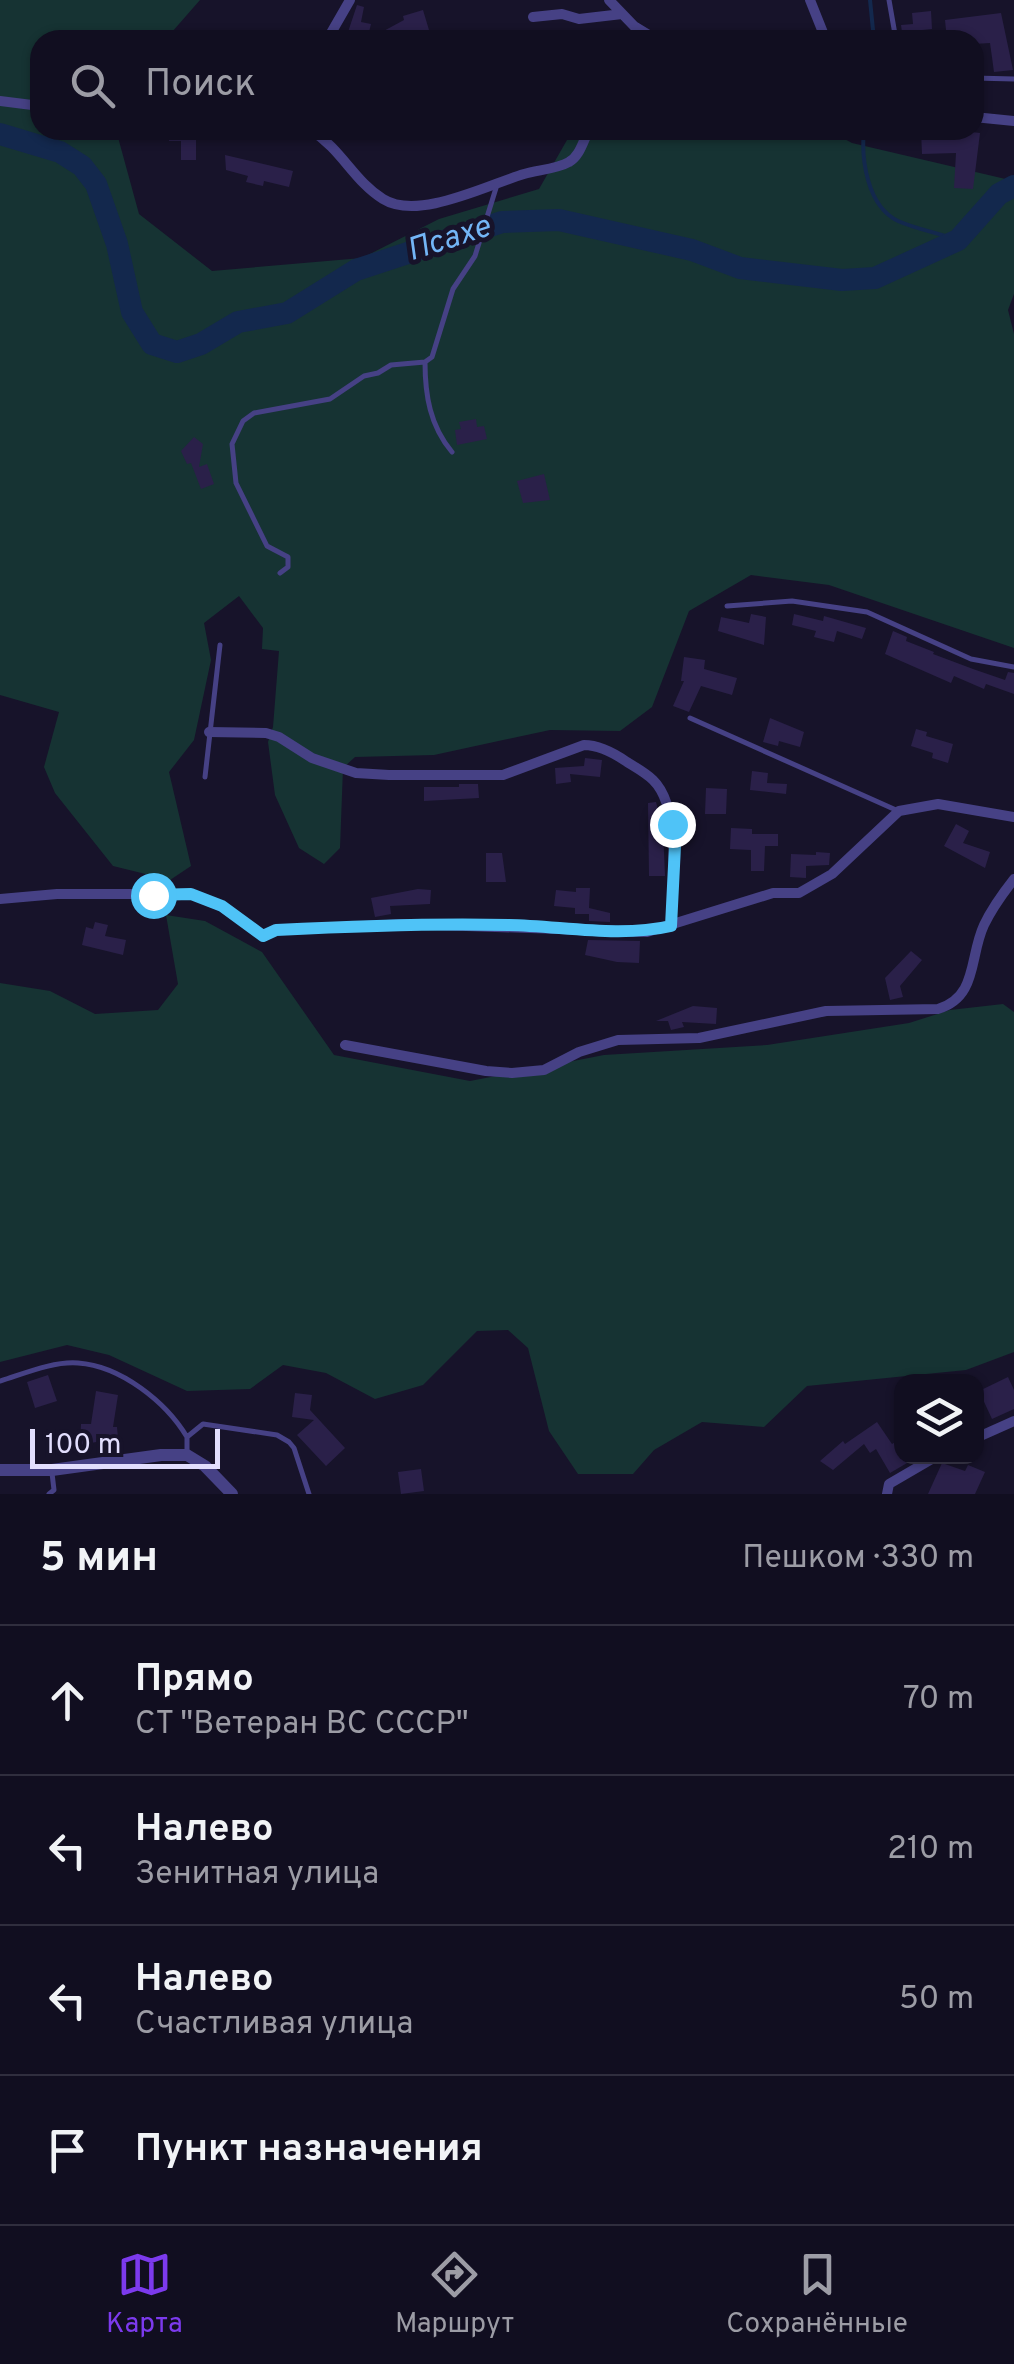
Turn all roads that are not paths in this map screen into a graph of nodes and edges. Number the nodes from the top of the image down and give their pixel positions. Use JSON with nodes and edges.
{"nodes":[{"id":1,"x":350,"y":0,"type":"edge"},
{"id":2,"x":610,"y":0,"type":"edge"},
{"id":3,"x":810,"y":0,"type":"edge"},
{"id":4,"x":888,"y":0,"type":"edge"},
{"id":5,"x":622,"y":14,"type":"junction"},
{"id":6,"x":533,"y":17,"type":"dead end"},
{"id":7,"x":333,"y":30,"type":"edge"},
{"id":8,"x":644,"y":30,"type":"edge"},
{"id":9,"x":822,"y":30,"type":"edge"},
{"id":10,"x":894,"y":30,"type":"edge"},
{"id":11,"x":984,"y":78,"type":"edge"},
{"id":12,"x":1014,"y":79,"type":"edge"},
{"id":13,"x":0,"y":101,"type":"edge"},
{"id":14,"x":30,"y":105,"type":"edge"},
{"id":15,"x":984,"y":118,"type":"edge"},
{"id":16,"x":1014,"y":120,"type":"edge"},
{"id":17,"x":326,"y":140,"type":"edge"},
{"id":18,"x":585,"y":140,"type":"edge"},
{"id":19,"x":497,"y":182,"type":"junction"},
{"id":20,"x":426,"y":362,"type":"junction"},
{"id":21,"x":452,"y":452,"type":"dead end"},
{"id":22,"x":280,"y":573,"type":"dead end"},
{"id":23,"x":727,"y":606,"type":"dead end"},
{"id":24,"x":220,"y":646,"type":"dead end"},
{"id":25,"x":1014,"y":667,"type":"edge"},
{"id":26,"x":690,"y":718,"type":"dead end"},
{"id":27,"x":210,"y":732,"type":"junction"},
{"id":28,"x":205,"y":777,"type":"dead end"},
{"id":29,"x":898,"y":811,"type":"junction"},
{"id":30,"x":1014,"y":817,"type":"edge"},
{"id":31,"x":1014,"y":878,"type":"edge"},
{"id":32,"x":0,"y":899,"type":"edge"},
{"id":33,"x":671,"y":926,"type":"junction"},
{"id":34,"x":346,"y":1045,"type":"dead end"},
{"id":35,"x":0,"y":1382,"type":"edge"},
{"id":36,"x":1014,"y":1420,"type":"edge"},
{"id":37,"x":984,"y":1434,"type":"edge"},
{"id":38,"x":188,"y":1437,"type":"junction"},
{"id":39,"x":188,"y":1456,"type":"junction"},
{"id":40,"x":923,"y":1464,"type":"edge"},
{"id":41,"x":0,"y":1470,"type":"edge"},
{"id":42,"x":52,"y":1470,"type":"junction"},
{"id":43,"x":52,"y":1492,"type":"edge"},
{"id":44,"x":64,"y":1494,"type":"edge"},
{"id":45,"x":232,"y":1494,"type":"edge"},
{"id":46,"x":310,"y":1494,"type":"edge"},
{"id":47,"x":887,"y":1494,"type":"edge"}],
"edges":[{"from":1,"to":7,"type":"street"},
{"from":2,"to":5,"type":"street"},
{"from":3,"to":9,"type":"street"},
{"from":4,"to":10,"type":"lane"},
{"from":5,"to":6,"type":"street"},
{"from":5,"to":8,"type":"street"},
{"from":11,"to":12,"type":"lane"},
{"from":13,"to":14,"type":"street"},
{"from":15,"to":16,"type":"street"},
{"from":17,"to":19,"type":"street"},
{"from":18,"to":19,"type":"street"},
{"from":19,"to":20,"type":"lane"},
{"from":20,"to":21,"type":"lane"},
{"from":20,"to":22,"type":"lane"},
{"from":23,"to":25,"type":"lane"},
{"from":24,"to":27,"type":"lane"},
{"from":26,"to":29,"type":"lane"},
{"from":27,"to":28,"type":"lane"},
{"from":27,"to":33,"type":"street"},
{"from":29,"to":30,"type":"street"},
{"from":29,"to":33,"type":"street"},
{"from":31,"to":34,"type":"street"},
{"from":32,"to":33,"type":"street"},
{"from":35,"to":38,"type":"lane"},
{"from":36,"to":37,"type":"street"},
{"from":38,"to":39,"type":"lane"},
{"from":38,"to":46,"type":"lane"},
{"from":39,"to":42,"type":"street"},
{"from":39,"to":45,"type":"street"},
{"from":40,"to":47,"type":"street"},
{"from":41,"to":42,"type":"street"},
{"from":42,"to":43,"type":"lane"},
{"from":43,"to":44,"type":"lane"}]}
